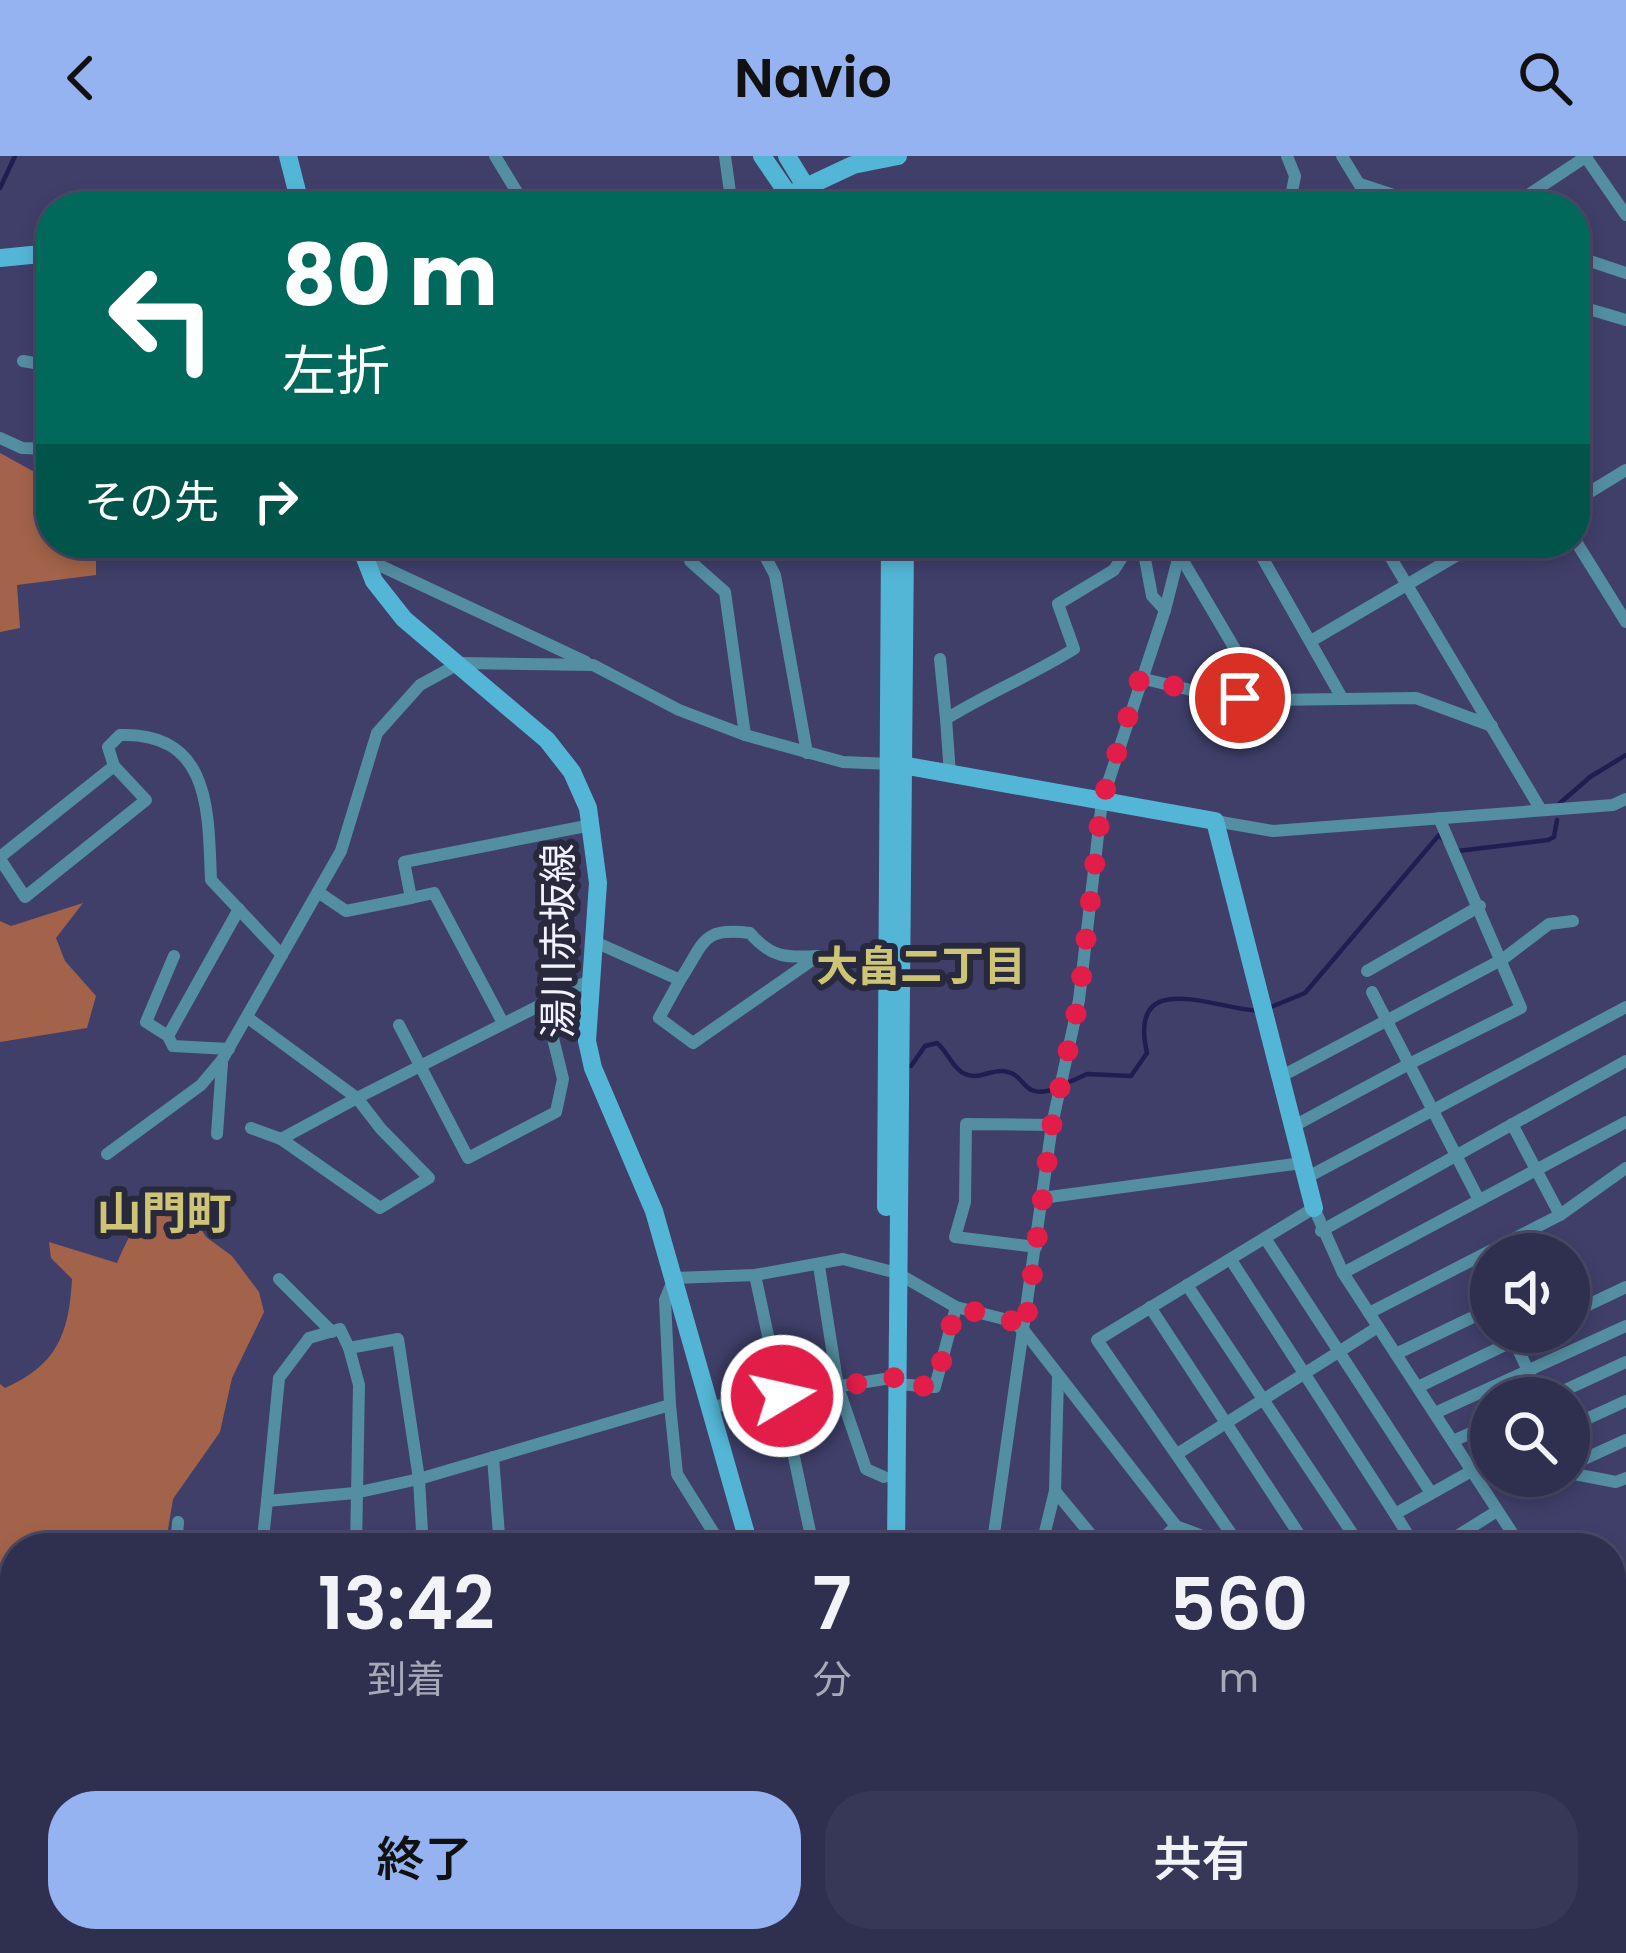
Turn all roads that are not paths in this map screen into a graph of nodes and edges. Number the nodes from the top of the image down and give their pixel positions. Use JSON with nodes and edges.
{"nodes":[{"id":1,"x":288,"y":156,"type":"edge"},
{"id":2,"x":496,"y":156,"type":"edge"},
{"id":3,"x":724,"y":156,"type":"edge"},
{"id":4,"x":762,"y":156,"type":"edge"},
{"id":5,"x":787,"y":156,"type":"edge"},
{"id":6,"x":898,"y":156,"type":"edge"},
{"id":7,"x":1342,"y":156,"type":"edge"},
{"id":8,"x":1586,"y":156,"type":"edge"},
{"id":9,"x":1288,"y":159,"type":"edge"},
{"id":10,"x":1360,"y":184,"type":"junction"},
{"id":11,"x":807,"y":187,"type":"junction"},
{"id":12,"x":298,"y":192,"type":"edge"},
{"id":13,"x":517,"y":192,"type":"edge"},
{"id":14,"x":730,"y":192,"type":"edge"},
{"id":15,"x":785,"y":192,"type":"edge"},
{"id":16,"x":802,"y":192,"type":"edge"},
{"id":17,"x":810,"y":192,"type":"edge"},
{"id":18,"x":1292,"y":192,"type":"edge"},
{"id":19,"x":1365,"y":192,"type":"edge"},
{"id":20,"x":1384,"y":192,"type":"edge"},
{"id":21,"x":1532,"y":192,"type":"edge"},
{"id":22,"x":1626,"y":215,"type":"edge"},
{"id":23,"x":36,"y":254,"type":"edge"},
{"id":24,"x":0,"y":258,"type":"edge"},
{"id":25,"x":1590,"y":261,"type":"edge"},
{"id":26,"x":1626,"y":273,"type":"edge"},
{"id":27,"x":1590,"y":309,"type":"edge"},
{"id":28,"x":1626,"y":320,"type":"edge"},
{"id":29,"x":23,"y":361,"type":"dead end"},
{"id":30,"x":36,"y":363,"type":"edge"},
{"id":31,"x":0,"y":438,"type":"edge"},
{"id":32,"x":36,"y":448,"type":"edge"},
{"id":33,"x":1626,"y":470,"type":"edge"},
{"id":34,"x":1590,"y":492,"type":"edge"},
{"id":35,"x":365,"y":558,"type":"edge"},
{"id":36,"x":376,"y":558,"type":"edge"},
{"id":37,"x":690,"y":558,"type":"edge"},
{"id":38,"x":766,"y":558,"type":"edge"},
{"id":39,"x":890,"y":558,"type":"edge"},
{"id":40,"x":904,"y":558,"type":"edge"},
{"id":41,"x":1122,"y":558,"type":"edge"},
{"id":42,"x":1145,"y":558,"type":"edge"},
{"id":43,"x":1178,"y":558,"type":"edge"},
{"id":44,"x":1186,"y":558,"type":"edge"},
{"id":45,"x":1263,"y":558,"type":"edge"},
{"id":46,"x":1391,"y":558,"type":"edge"},
{"id":47,"x":1452,"y":558,"type":"edge"},
{"id":48,"x":1586,"y":558,"type":"edge"},
{"id":49,"x":1406,"y":585,"type":"junction"},
{"id":50,"x":1165,"y":610,"type":"junction"},
{"id":51,"x":1626,"y":622,"type":"edge"},
{"id":52,"x":1311,"y":641,"type":"junction"},
{"id":53,"x":940,"y":659,"type":"dead end"},
{"id":54,"x":460,"y":663,"type":"junction"},
{"id":55,"x":593,"y":665,"type":"junction"},
{"id":56,"x":1140,"y":678,"type":"junction"},
{"id":57,"x":1342,"y":698,"type":"junction"},
{"id":58,"x":1265,"y":700,"type":"junction"},
{"id":59,"x":946,"y":719,"type":"junction"},
{"id":60,"x":1492,"y":726,"type":"junction"},
{"id":61,"x":745,"y":735,"type":"junction"},
{"id":62,"x":807,"y":753,"type":"junction"},
{"id":63,"x":896,"y":765,"type":"junction"},
{"id":64,"x":114,"y":766,"type":"junction"},
{"id":65,"x":950,"y":774,"type":"junction"},
{"id":66,"x":1626,"y":799,"type":"edge"},
{"id":67,"x":1102,"y":801,"type":"junction"},
{"id":68,"x":1541,"y":810,"type":"junction"},
{"id":69,"x":1439,"y":818,"type":"junction"},
{"id":70,"x":1215,"y":821,"type":"junction"},
{"id":71,"x":591,"y":825,"type":"junction"},
{"id":72,"x":0,"y":858,"type":"edge"},
{"id":73,"x":318,"y":892,"type":"junction"},
{"id":74,"x":411,"y":898,"type":"junction"},
{"id":75,"x":1480,"y":906,"type":"junction"},
{"id":76,"x":238,"y":909,"type":"junction"},
{"id":77,"x":1573,"y":921,"type":"dead end"},
{"id":78,"x":595,"y":942,"type":"junction"},
{"id":79,"x":282,"y":955,"type":"junction"},
{"id":80,"x":174,"y":956,"type":"dead end"},
{"id":81,"x":1502,"y":958,"type":"junction"},
{"id":82,"x":1367,"y":970,"type":"dead end"},
{"id":83,"x":680,"y":980,"type":"junction"},
{"id":84,"x":580,"y":985,"type":"junction"},
{"id":85,"x":1372,"y":992,"type":"dead end"},
{"id":86,"x":1626,"y":1007,"type":"edge"},
{"id":87,"x":248,"y":1018,"type":"junction"},
{"id":88,"x":1386,"y":1020,"type":"junction"},
{"id":89,"x":503,"y":1023,"type":"junction"},
{"id":90,"x":399,"y":1024,"type":"dead end"},
{"id":91,"x":168,"y":1036,"type":"junction"},
{"id":92,"x":226,"y":1055,"type":"junction"},
{"id":93,"x":1626,"y":1061,"type":"edge"},
{"id":94,"x":1409,"y":1064,"type":"junction"},
{"id":95,"x":420,"y":1066,"type":"junction"},
{"id":96,"x":1280,"y":1077,"type":"junction"},
{"id":97,"x":358,"y":1098,"type":"junction"},
{"id":98,"x":1433,"y":1111,"type":"junction"},
{"id":99,"x":1626,"y":1122,"type":"edge"},
{"id":100,"x":1512,"y":1124,"type":"junction"},
{"id":101,"x":1052,"y":1125,"type":"junction"},
{"id":102,"x":1292,"y":1127,"type":"junction"},
{"id":103,"x":251,"y":1128,"type":"dead end"},
{"id":104,"x":217,"y":1134,"type":"dead end"},
{"id":105,"x":281,"y":1139,"type":"junction"},
{"id":106,"x":107,"y":1154,"type":"dead end"},
{"id":107,"x":1456,"y":1155,"type":"junction"},
{"id":108,"x":1626,"y":1168,"type":"edge"},
{"id":109,"x":1536,"y":1170,"type":"junction"},
{"id":110,"x":1304,"y":1171,"type":"junction"},
{"id":111,"x":1042,"y":1198,"type":"junction"},
{"id":112,"x":1479,"y":1200,"type":"junction"},
{"id":113,"x":1314,"y":1208,"type":"junction"},
{"id":114,"x":1560,"y":1216,"type":"junction"},
{"id":115,"x":1321,"y":1231,"type":"junction"},
{"id":116,"x":1265,"y":1238,"type":"junction"},
{"id":117,"x":1036,"y":1247,"type":"junction"},
{"id":118,"x":1231,"y":1260,"type":"junction"},
{"id":119,"x":819,"y":1266,"type":"junction"},
{"id":120,"x":891,"y":1271,"type":"junction"},
{"id":121,"x":1343,"y":1274,"type":"junction"},
{"id":122,"x":755,"y":1275,"type":"junction"},
{"id":123,"x":674,"y":1278,"type":"junction"},
{"id":124,"x":279,"y":1279,"type":"dead end"},
{"id":125,"x":1187,"y":1285,"type":"junction"},
{"id":126,"x":1626,"y":1288,"type":"edge"},
{"id":127,"x":1590,"y":1305,"type":"edge"},
{"id":128,"x":956,"y":1307,"type":"junction"},
{"id":129,"x":1150,"y":1307,"type":"junction"},
{"id":130,"x":1369,"y":1312,"type":"junction"},
{"id":131,"x":1470,"y":1318,"type":"edge"},
{"id":132,"x":1626,"y":1326,"type":"edge"},
{"id":133,"x":1378,"y":1327,"type":"junction"},
{"id":134,"x":332,"y":1332,"type":"junction"},
{"id":135,"x":1025,"y":1332,"type":"junction"},
{"id":136,"x":349,"y":1348,"type":"junction"},
{"id":137,"x":1339,"y":1352,"type":"junction"},
{"id":138,"x":1489,"y":1353,"type":"edge"},
{"id":139,"x":1520,"y":1353,"type":"edge"},
{"id":140,"x":1396,"y":1354,"type":"junction"},
{"id":141,"x":1626,"y":1362,"type":"edge"},
{"id":142,"x":1528,"y":1370,"type":"junction"},
{"id":143,"x":1304,"y":1374,"type":"junction"},
{"id":144,"x":1058,"y":1376,"type":"junction"},
{"id":145,"x":1532,"y":1377,"type":"edge"},
{"id":146,"x":1590,"y":1378,"type":"edge"},
{"id":147,"x":893,"y":1380,"type":"junction"},
{"id":148,"x":838,"y":1387,"type":"junction"},
{"id":149,"x":1418,"y":1387,"type":"junction"},
{"id":150,"x":782,"y":1396,"type":"junction"},
{"id":151,"x":1263,"y":1400,"type":"junction"},
{"id":152,"x":1626,"y":1401,"type":"edge"},
{"id":153,"x":670,"y":1405,"type":"junction"},
{"id":154,"x":710,"y":1407,"type":"junction"},
{"id":155,"x":1435,"y":1413,"type":"junction"},
{"id":156,"x":1590,"y":1417,"type":"edge"},
{"id":157,"x":1226,"y":1423,"type":"junction"},
{"id":158,"x":1470,"y":1433,"type":"edge"},
{"id":159,"x":1626,"y":1440,"type":"edge"},
{"id":160,"x":1453,"y":1441,"type":"junction"},
{"id":161,"x":1177,"y":1454,"type":"junction"},
{"id":162,"x":493,"y":1457,"type":"junction"},
{"id":163,"x":1590,"y":1457,"type":"edge"},
{"id":164,"x":1470,"y":1467,"type":"edge"},
{"id":165,"x":1470,"y":1470,"type":"edge"},
{"id":166,"x":1590,"y":1476,"type":"edge"},
{"id":167,"x":884,"y":1477,"type":"junction"},
{"id":168,"x":419,"y":1478,"type":"junction"},
{"id":169,"x":1623,"y":1481,"type":"edge"},
{"id":170,"x":1055,"y":1491,"type":"junction"},
{"id":171,"x":355,"y":1493,"type":"junction"},
{"id":172,"x":1431,"y":1493,"type":"junction"},
{"id":173,"x":1489,"y":1497,"type":"edge"},
{"id":174,"x":267,"y":1502,"type":"junction"},
{"id":175,"x":1497,"y":1510,"type":"junction"},
{"id":176,"x":1395,"y":1514,"type":"junction"},
{"id":177,"x":178,"y":1522,"type":"dead end"},
{"id":178,"x":1176,"y":1526,"type":"junction"},
{"id":179,"x":177,"y":1533,"type":"edge"},
{"id":180,"x":264,"y":1533,"type":"edge"},
{"id":181,"x":356,"y":1533,"type":"edge"},
{"id":182,"x":422,"y":1533,"type":"edge"},
{"id":183,"x":499,"y":1533,"type":"edge"},
{"id":184,"x":714,"y":1533,"type":"edge"},
{"id":185,"x":746,"y":1533,"type":"edge"},
{"id":186,"x":817,"y":1533,"type":"edge"},
{"id":187,"x":889,"y":1533,"type":"edge"},
{"id":188,"x":890,"y":1533,"type":"edge"},
{"id":189,"x":994,"y":1533,"type":"edge"},
{"id":190,"x":1045,"y":1533,"type":"edge"},
{"id":191,"x":1090,"y":1533,"type":"edge"},
{"id":192,"x":1169,"y":1533,"type":"edge"},
{"id":193,"x":1195,"y":1533,"type":"edge"},
{"id":194,"x":1231,"y":1533,"type":"edge"},
{"id":195,"x":1298,"y":1533,"type":"edge"},
{"id":196,"x":1352,"y":1533,"type":"edge"},
{"id":197,"x":1407,"y":1533,"type":"edge"},
{"id":198,"x":1461,"y":1533,"type":"edge"},
{"id":199,"x":1512,"y":1533,"type":"edge"}],
"edges":[{"from":1,"to":12,"type":"street"},
{"from":2,"to":13,"type":"street"},
{"from":3,"to":14,"type":"street"},
{"from":4,"to":15,"type":"street"},
{"from":5,"to":11,"type":"street"},
{"from":6,"to":11,"type":"street"},
{"from":7,"to":10,"type":"street"},
{"from":8,"to":21,"type":"street"},
{"from":8,"to":22,"type":"street"},
{"from":9,"to":18,"type":"street"},
{"from":10,"to":19,"type":"street"},
{"from":10,"to":20,"type":"street"},
{"from":11,"to":16,"type":"street"},
{"from":11,"to":17,"type":"street"},
{"from":23,"to":24,"type":"street"},
{"from":25,"to":26,"type":"street"},
{"from":27,"to":28,"type":"street"},
{"from":29,"to":30,"type":"street"},
{"from":31,"to":32,"type":"street"},
{"from":33,"to":34,"type":"street"},
{"from":35,"to":54,"type":"street","name":"湯川赤坂線"},
{"from":36,"to":55,"type":"street"},
{"from":37,"to":61,"type":"street"},
{"from":38,"to":62,"type":"street"},
{"from":39,"to":63,"type":"street"},
{"from":40,"to":63,"type":"street"},
{"from":41,"to":59,"type":"street"},
{"from":42,"to":50,"type":"street"},
{"from":43,"to":50,"type":"street"},
{"from":44,"to":58,"type":"street"},
{"from":45,"to":52,"type":"street"},
{"from":46,"to":49,"type":"street"},
{"from":47,"to":49,"type":"street"},
{"from":48,"to":51,"type":"street"},
{"from":49,"to":52,"type":"street"},
{"from":49,"to":60,"type":"street"},
{"from":50,"to":56,"type":"street"},
{"from":52,"to":57,"type":"street"},
{"from":53,"to":59,"type":"street"},
{"from":54,"to":55,"type":"street"},
{"from":54,"to":71,"type":"street","name":"湯川赤坂線"},
{"from":54,"to":73,"type":"street"},
{"from":55,"to":61,"type":"street"},
{"from":56,"to":58,"type":"street"},
{"from":56,"to":67,"type":"street"},
{"from":57,"to":58,"type":"street"},
{"from":57,"to":60,"type":"street"},
{"from":59,"to":65,"type":"street"},
{"from":60,"to":68,"type":"street"},
{"from":61,"to":62,"type":"street"},
{"from":62,"to":63,"type":"street"},
{"from":63,"to":65,"type":"street"},
{"from":63,"to":120,"type":"street"},
{"from":64,"to":72,"type":"street"},
{"from":64,"to":72,"type":"street"},
{"from":64,"to":76,"type":"street"},
{"from":65,"to":67,"type":"street"},
{"from":66,"to":68,"type":"street"},
{"from":67,"to":70,"type":"street"},
{"from":67,"to":101,"type":"street"},
{"from":68,"to":69,"type":"street"},
{"from":69,"to":70,"type":"street"},
{"from":69,"to":75,"type":"street"},
{"from":70,"to":96,"type":"street"},
{"from":71,"to":74,"type":"street"},
{"from":71,"to":78,"type":"street","name":"湯川赤坂線"},
{"from":73,"to":74,"type":"street"},
{"from":73,"to":79,"type":"street"},
{"from":74,"to":89,"type":"street"},
{"from":75,"to":81,"type":"street"},
{"from":75,"to":82,"type":"street"},
{"from":76,"to":79,"type":"street"},
{"from":76,"to":91,"type":"street"},
{"from":77,"to":81,"type":"street"},
{"from":78,"to":83,"type":"street"},
{"from":78,"to":84,"type":"street","name":"湯川赤坂線"},
{"from":79,"to":87,"type":"street"},
{"from":80,"to":91,"type":"street"},
{"from":81,"to":88,"type":"street"},
{"from":81,"to":94,"type":"street"},
{"from":83,"to":83,"type":"street"},
{"from":84,"to":89,"type":"street"},
{"from":84,"to":95,"type":"street"},
{"from":84,"to":123,"type":"street","name":"湯川赤坂線"},
{"from":85,"to":88,"type":"street"},
{"from":86,"to":98,"type":"street"},
{"from":87,"to":92,"type":"street"},
{"from":87,"to":97,"type":"street"},
{"from":88,"to":94,"type":"street"},
{"from":88,"to":96,"type":"street"},
{"from":89,"to":95,"type":"street"},
{"from":90,"to":95,"type":"street"},
{"from":91,"to":92,"type":"street"},
{"from":92,"to":104,"type":"street"},
{"from":92,"to":106,"type":"street"},
{"from":93,"to":100,"type":"street"},
{"from":94,"to":98,"type":"street"},
{"from":94,"to":102,"type":"street"},
{"from":95,"to":97,"type":"street"},
{"from":96,"to":102,"type":"street"},
{"from":97,"to":105,"type":"street"},
{"from":97,"to":105,"type":"street"},
{"from":98,"to":107,"type":"street"},
{"from":98,"to":110,"type":"street"},
{"from":99,"to":109,"type":"street"},
{"from":100,"to":107,"type":"street"},
{"from":100,"to":109,"type":"street"},
{"from":101,"to":111,"type":"street"},
{"from":101,"to":117,"type":"street"},
{"from":102,"to":110,"type":"street"},
{"from":103,"to":105,"type":"street"},
{"from":107,"to":112,"type":"street"},
{"from":107,"to":115,"type":"street"},
{"from":108,"to":114,"type":"street"},
{"from":109,"to":112,"type":"street"},
{"from":109,"to":114,"type":"street"},
{"from":110,"to":111,"type":"street"},
{"from":110,"to":113,"type":"street"},
{"from":111,"to":117,"type":"street"},
{"from":112,"to":121,"type":"street"},
{"from":113,"to":115,"type":"street"},
{"from":113,"to":116,"type":"street"},
{"from":114,"to":130,"type":"street"},
{"from":115,"to":121,"type":"street"},
{"from":116,"to":118,"type":"street"},
{"from":116,"to":137,"type":"street"},
{"from":117,"to":135,"type":"street"},
{"from":118,"to":125,"type":"street"},
{"from":118,"to":143,"type":"street"},
{"from":119,"to":120,"type":"street"},
{"from":119,"to":122,"type":"street"},
{"from":119,"to":148,"type":"street"},
{"from":120,"to":128,"type":"street"},
{"from":120,"to":147,"type":"street"},
{"from":121,"to":130,"type":"street"},
{"from":122,"to":123,"type":"street"},
{"from":122,"to":150,"type":"street"},
{"from":123,"to":153,"type":"street"},
{"from":123,"to":154,"type":"street","name":"湯川赤坂線"},
{"from":124,"to":134,"type":"street"},
{"from":125,"to":129,"type":"street"},
{"from":125,"to":151,"type":"street"},
{"from":126,"to":127,"type":"street"},
{"from":128,"to":135,"type":"street"},
{"from":128,"to":147,"type":"street"},
{"from":129,"to":157,"type":"street"},
{"from":129,"to":161,"type":"street"},
{"from":130,"to":133,"type":"street"},
{"from":131,"to":140,"type":"street"},
{"from":132,"to":142,"type":"street"},
{"from":133,"to":137,"type":"street"},
{"from":133,"to":140,"type":"street"},
{"from":134,"to":136,"type":"street"},
{"from":134,"to":174,"type":"street"},
{"from":135,"to":144,"type":"street"},
{"from":135,"to":189,"type":"street"},
{"from":136,"to":168,"type":"street"},
{"from":136,"to":171,"type":"street"},
{"from":137,"to":143,"type":"street"},
{"from":137,"to":172,"type":"street"},
{"from":138,"to":149,"type":"street"},
{"from":139,"to":142,"type":"street"},
{"from":140,"to":149,"type":"street"},
{"from":141,"to":146,"type":"street"},
{"from":142,"to":145,"type":"street"},
{"from":142,"to":155,"type":"street"},
{"from":143,"to":151,"type":"street"},
{"from":143,"to":176,"type":"street"},
{"from":144,"to":170,"type":"street"},
{"from":144,"to":178,"type":"street"},
{"from":147,"to":148,"type":"street"},
{"from":147,"to":167,"type":"street"},
{"from":147,"to":188,"type":"street"},
{"from":148,"to":150,"type":"street"},
{"from":148,"to":167,"type":"street"},
{"from":149,"to":155,"type":"street"},
{"from":150,"to":154,"type":"street"},
{"from":150,"to":186,"type":"street"},
{"from":151,"to":157,"type":"street"},
{"from":151,"to":196,"type":"street"},
{"from":152,"to":156,"type":"street"},
{"from":153,"to":162,"type":"street"},
{"from":153,"to":184,"type":"street"},
{"from":154,"to":185,"type":"street","name":"湯川赤坂線"},
{"from":155,"to":160,"type":"street"},
{"from":157,"to":161,"type":"street"},
{"from":157,"to":195,"type":"street"},
{"from":158,"to":160,"type":"street"},
{"from":159,"to":163,"type":"street"},
{"from":160,"to":164,"type":"street"},
{"from":161,"to":194,"type":"street"},
{"from":162,"to":168,"type":"street"},
{"from":162,"to":183,"type":"street"},
{"from":165,"to":172,"type":"street"},
{"from":166,"to":169,"type":"street"},
{"from":167,"to":187,"type":"street"},
{"from":168,"to":171,"type":"street"},
{"from":168,"to":182,"type":"street"},
{"from":170,"to":190,"type":"street"},
{"from":170,"to":191,"type":"street"},
{"from":171,"to":174,"type":"street"},
{"from":171,"to":181,"type":"street"},
{"from":172,"to":176,"type":"street"},
{"from":173,"to":175,"type":"street"},
{"from":174,"to":180,"type":"street"},
{"from":175,"to":198,"type":"street"},
{"from":175,"to":199,"type":"street"},
{"from":176,"to":197,"type":"street"},
{"from":177,"to":179,"type":"street"},
{"from":178,"to":192,"type":"street"},
{"from":178,"to":193,"type":"street"}]}
